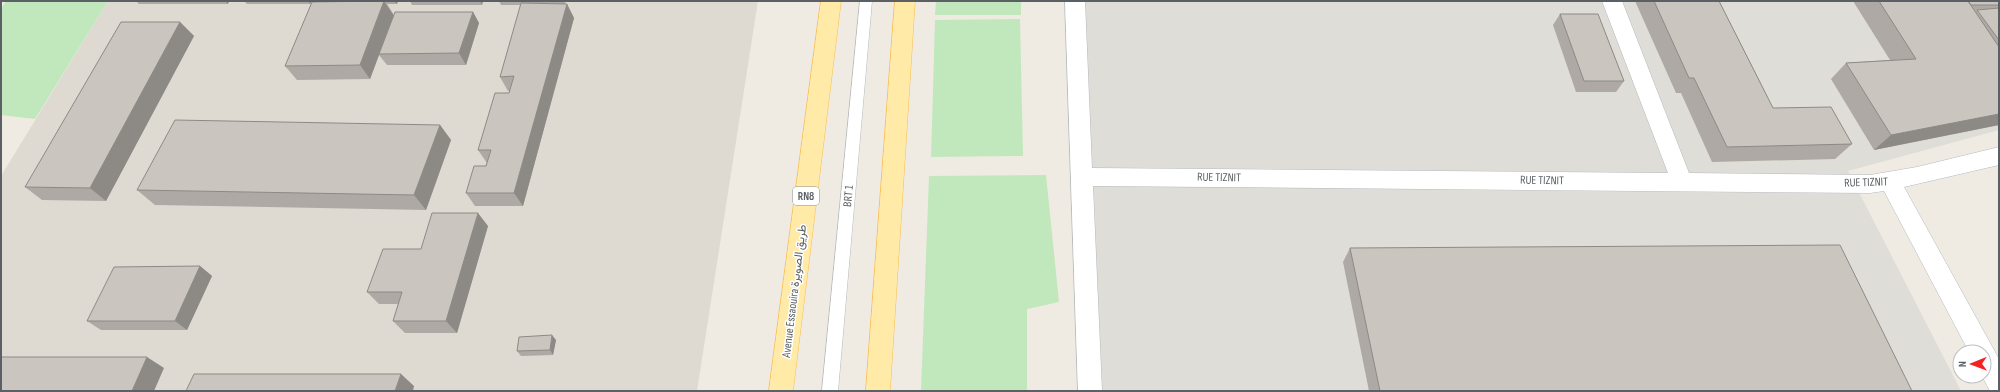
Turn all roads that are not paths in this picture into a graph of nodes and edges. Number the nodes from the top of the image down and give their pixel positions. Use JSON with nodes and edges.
{"nodes":[{"id":1,"x":831,"y":1,"type":"edge"},
{"id":2,"x":866,"y":1,"type":"edge"},
{"id":3,"x":905,"y":1,"type":"edge"},
{"id":4,"x":1075,"y":1,"type":"edge"},
{"id":5,"x":1612,"y":1,"type":"edge"},
{"id":6,"x":1999,"y":156,"type":"edge"},
{"id":7,"x":1083,"y":177,"type":"junction"},
{"id":8,"x":1682,"y":182,"type":"junction"},
{"id":9,"x":1890,"y":182,"type":"junction"},
{"id":10,"x":1978,"y":344,"type":"edge"},
{"id":11,"x":1992,"y":370,"type":"edge"},
{"id":12,"x":1999,"y":383,"type":"edge"},
{"id":13,"x":781,"y":391,"type":"edge"},
{"id":14,"x":830,"y":391,"type":"edge"},
{"id":15,"x":878,"y":391,"type":"edge"},
{"id":16,"x":1090,"y":391,"type":"edge"}],
"edges":[{"from":1,"to":13,"type":"main road","name":"Avenue Essaouira طريق الصويرة","number":"RN8"},
{"from":2,"to":14,"type":"lane","name":"BRT 1"},
{"from":3,"to":15,"type":"main road"},
{"from":4,"to":7,"type":"street"},
{"from":5,"to":8,"type":"street"},
{"from":6,"to":9,"type":"street","name":"RUE TIZNIT"},
{"from":7,"to":8,"type":"street","name":"RUE TIZNIT"},
{"from":7,"to":16,"type":"street"},
{"from":8,"to":9,"type":"street","name":"RUE TIZNIT"},
{"from":9,"to":10,"type":"street"},
{"from":11,"to":12,"type":"street"}]}
